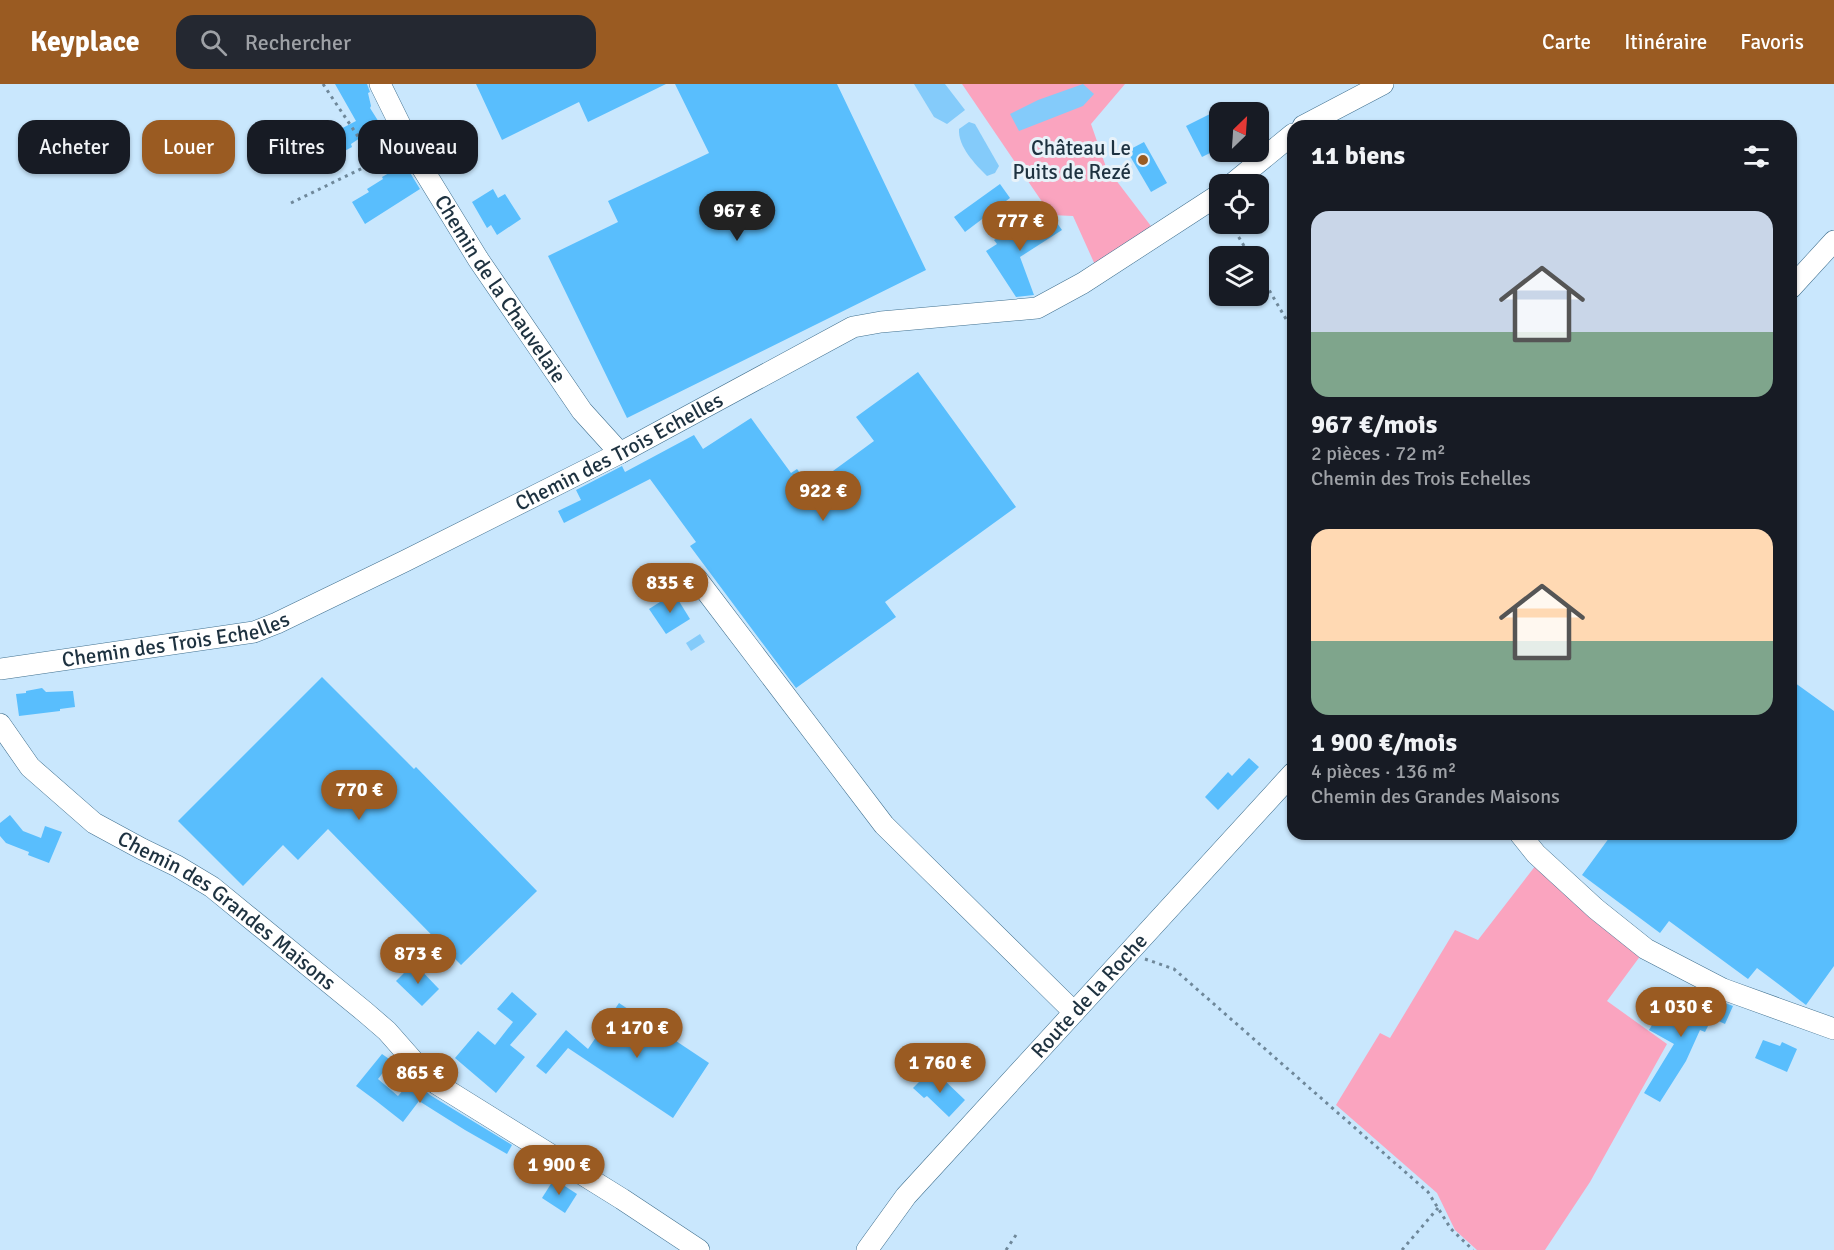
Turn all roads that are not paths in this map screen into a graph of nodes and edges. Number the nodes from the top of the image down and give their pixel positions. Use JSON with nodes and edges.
{"nodes":[{"id":1,"x":380,"y":84,"type":"edge"},
{"id":2,"x":1383,"y":84,"type":"edge"},
{"id":3,"x":1314,"y":120,"type":"edge"},
{"id":4,"x":1287,"y":140,"type":"edge"},
{"id":5,"x":1244,"y":174,"type":"edge"},
{"id":6,"x":1209,"y":201,"type":"edge"},
{"id":7,"x":1834,"y":241,"type":"edge"},
{"id":8,"x":1797,"y":281,"type":"edge"},
{"id":9,"x":620,"y":453,"type":"junction"},
{"id":10,"x":697,"y":579,"type":"dead end"},
{"id":11,"x":0,"y":669,"type":"edge"},
{"id":12,"x":0,"y":724,"type":"edge"},
{"id":13,"x":1287,"y":780,"type":"edge"},
{"id":14,"x":1525,"y":840,"type":"edge"},
{"id":15,"x":1074,"y":1012,"type":"junction"},
{"id":16,"x":1834,"y":1029,"type":"edge"},
{"id":17,"x":699,"y":1250,"type":"edge"},
{"id":18,"x":867,"y":1250,"type":"edge"}],
"edges":[{"from":1,"to":9,"type":"street","name":"Chemin de la Chauvelaie"},
{"from":2,"to":3,"type":"street"},
{"from":4,"to":5,"type":"street"},
{"from":6,"to":9,"type":"street","name":"Chemin des Trois Echelles"},
{"from":7,"to":8,"type":"street"},
{"from":9,"to":11,"type":"street","name":"Chemin des Trois Echelles"},
{"from":10,"to":15,"type":"street"},
{"from":12,"to":17,"type":"street","name":"Chemin des Grandes Maisons"},
{"from":13,"to":15,"type":"street","name":"Route de la Roche"},
{"from":14,"to":16,"type":"street"},
{"from":15,"to":18,"type":"street","name":"Route de la Roche"}]}
